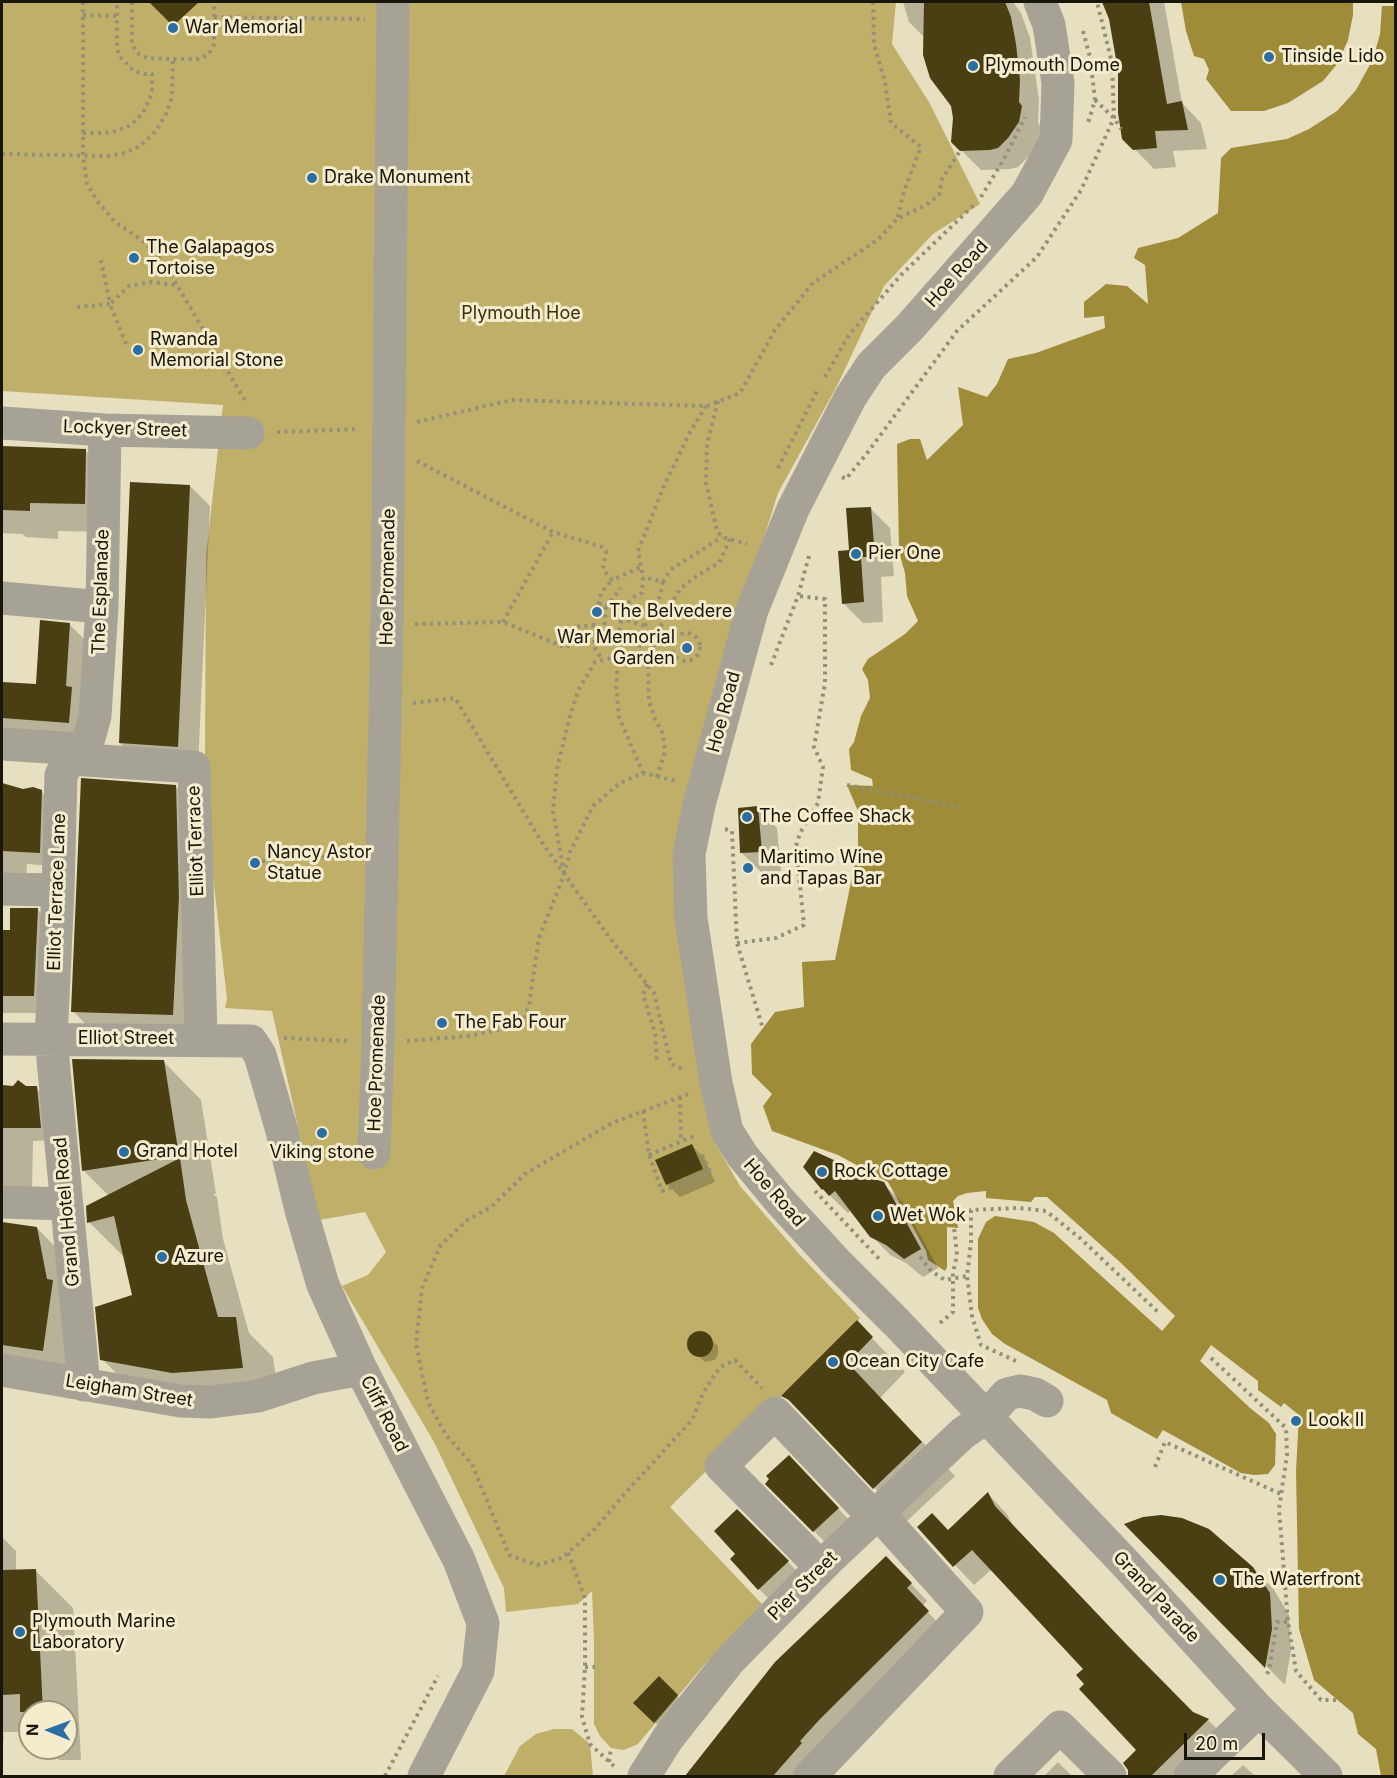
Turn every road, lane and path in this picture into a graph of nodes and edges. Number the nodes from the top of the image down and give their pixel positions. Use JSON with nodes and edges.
{"nodes":[{"id":1,"x":83,"y":2,"type":"edge"},
{"id":2,"x":117,"y":2,"type":"edge"},
{"id":3,"x":132,"y":2,"type":"edge"},
{"id":4,"x":214,"y":2,"type":"edge"},
{"id":5,"x":873,"y":2,"type":"edge"},
{"id":6,"x":1040,"y":2,"type":"edge"},
{"id":7,"x":393,"y":10,"type":"edge"},
{"id":8,"x":83,"y":15,"type":"junction"},
{"id":9,"x":117,"y":16,"type":"junction"},
{"id":10,"x":214,"y":17,"type":"junction"},
{"id":11,"x":173,"y":59,"type":"junction"},
{"id":12,"x":1095,"y":100,"type":"dead end"},
{"id":13,"x":1121,"y":129,"type":"dead end"},
{"id":14,"x":83,"y":133,"type":"junction"},
{"id":15,"x":960,"y":151,"type":"dead end"},
{"id":16,"x":2,"y":154,"type":"edge"},
{"id":17,"x":83,"y":156,"type":"junction"},
{"id":18,"x":897,"y":219,"type":"junction"},
{"id":19,"x":100,"y":256,"type":"dead end"},
{"id":20,"x":177,"y":285,"type":"junction"},
{"id":21,"x":110,"y":304,"type":"junction"},
{"id":22,"x":77,"y":308,"type":"dead end"},
{"id":23,"x":957,"y":331,"type":"dead end"},
{"id":24,"x":126,"y":344,"type":"dead end"},
{"id":25,"x":718,"y":401,"type":"junction"},
{"id":26,"x":707,"y":406,"type":"junction"},
{"id":27,"x":2,"y":423,"type":"edge"},
{"id":28,"x":105,"y":430,"type":"junction"},
{"id":29,"x":248,"y":433,"type":"junction"},
{"id":30,"x":389,"y":437,"type":"junction"},
{"id":31,"x":846,"y":479,"type":"dead end"},
{"id":32,"x":553,"y":532,"type":"junction"},
{"id":33,"x":722,"y":537,"type":"junction"},
{"id":34,"x":730,"y":539,"type":"junction"},
{"id":35,"x":748,"y":544,"type":"dead end"},
{"id":36,"x":810,"y":553,"type":"dead end"},
{"id":37,"x":641,"y":567,"type":"junction"},
{"id":38,"x":643,"y":577,"type":"junction"},
{"id":39,"x":612,"y":580,"type":"junction"},
{"id":40,"x":663,"y":582,"type":"junction"},
{"id":41,"x":621,"y":588,"type":"dead end"},
{"id":42,"x":798,"y":596,"type":"junction"},
{"id":43,"x":2,"y":598,"type":"edge"},
{"id":44,"x":598,"y":604,"type":"junction"},
{"id":45,"x":102,"y":607,"type":"junction"},
{"id":46,"x":606,"y":607,"type":"junction"},
{"id":47,"x":620,"y":618,"type":"junction"},
{"id":48,"x":503,"y":622,"type":"junction"},
{"id":49,"x":387,"y":625,"type":"junction"},
{"id":50,"x":593,"y":626,"type":"junction"},
{"id":51,"x":645,"y":626,"type":"junction"},
{"id":52,"x":604,"y":631,"type":"dead end"},
{"id":53,"x":657,"y":636,"type":"junction"},
{"id":54,"x":673,"y":642,"type":"junction"},
{"id":55,"x":619,"y":656,"type":"junction"},
{"id":56,"x":603,"y":660,"type":"junction"},
{"id":57,"x":635,"y":662,"type":"dead end"},
{"id":58,"x":768,"y":670,"type":"dead end"},
{"id":59,"x":386,"y":707,"type":"junction"},
{"id":60,"x":2,"y":744,"type":"edge"},
{"id":61,"x":74,"y":754,"type":"junction"},
{"id":62,"x":643,"y":773,"type":"junction"},
{"id":63,"x":657,"y":777,"type":"junction"},
{"id":64,"x":678,"y":782,"type":"dead end"},
{"id":65,"x":847,"y":785,"type":"dead end"},
{"id":66,"x":964,"y":808,"type":"dead end"},
{"id":67,"x":732,"y":831,"type":"dead end"},
{"id":68,"x":774,"y":853,"type":"dead end"},
{"id":69,"x":382,"y":854,"type":"junction"},
{"id":70,"x":798,"y":857,"type":"junction"},
{"id":71,"x":262,"y":861,"type":"dead end"},
{"id":72,"x":564,"y":875,"type":"junction"},
{"id":73,"x":2,"y":889,"type":"edge"},
{"id":74,"x":58,"y":890,"type":"junction"},
{"id":75,"x":736,"y":943,"type":"junction"},
{"id":76,"x":647,"y":984,"type":"junction"},
{"id":77,"x":763,"y":1029,"type":"dead end"},
{"id":78,"x":2,"y":1039,"type":"edge"},
{"id":79,"x":201,"y":1039,"type":"junction"},
{"id":80,"x":51,"y":1040,"type":"junction"},
{"id":81,"x":378,"y":1042,"type":"junction"},
{"id":82,"x":255,"y":1048,"type":"junction"},
{"id":83,"x":657,"y":1062,"type":"dead end"},
{"id":84,"x":717,"y":1083,"type":"junction"},
{"id":85,"x":680,"y":1097,"type":"junction"},
{"id":86,"x":643,"y":1111,"type":"junction"},
{"id":87,"x":681,"y":1141,"type":"junction"},
{"id":88,"x":734,"y":1142,"type":"junction"},
{"id":89,"x":374,"y":1153,"type":"dead end"},
{"id":90,"x":649,"y":1155,"type":"junction"},
{"id":91,"x":703,"y":1156,"type":"junction"},
{"id":92,"x":808,"y":1183,"type":"dead end"},
{"id":93,"x":2,"y":1202,"type":"edge"},
{"id":94,"x":66,"y":1204,"type":"junction"},
{"id":95,"x":954,"y":1227,"type":"dead end"},
{"id":96,"x":920,"y":1257,"type":"dead end"},
{"id":97,"x":885,"y":1265,"type":"dead end"},
{"id":98,"x":967,"y":1276,"type":"junction"},
{"id":99,"x":953,"y":1278,"type":"junction"},
{"id":100,"x":1159,"y":1313,"type":"dead end"},
{"id":101,"x":932,"y":1315,"type":"dead end"},
{"id":102,"x":940,"y":1323,"type":"junction"},
{"id":103,"x":946,"y":1330,"type":"dead end"},
{"id":104,"x":1211,"y":1358,"type":"dead end"},
{"id":105,"x":1023,"y":1365,"type":"dead end"},
{"id":106,"x":361,"y":1369,"type":"junction"},
{"id":107,"x":2,"y":1370,"type":"edge"},
{"id":108,"x":757,"y":1383,"type":"dead end"},
{"id":109,"x":84,"y":1385,"type":"junction"},
{"id":110,"x":1047,"y":1401,"type":"dead end"},
{"id":111,"x":985,"y":1418,"type":"junction"},
{"id":112,"x":1155,"y":1467,"type":"dead end"},
{"id":113,"x":1281,"y":1494,"type":"junction"},
{"id":114,"x":876,"y":1515,"type":"junction"},
{"id":115,"x":568,"y":1553,"type":"junction"},
{"id":116,"x":821,"y":1567,"type":"junction"},
{"id":117,"x":1288,"y":1622,"type":"junction"},
{"id":118,"x":595,"y":1666,"type":"dead end"},
{"id":119,"x":585,"y":1667,"type":"junction"},
{"id":120,"x":438,"y":1676,"type":"dead end"},
{"id":121,"x":1336,"y":1700,"type":"dead end"},
{"id":122,"x":1254,"y":1705,"type":"junction"},
{"id":123,"x":612,"y":1749,"type":"dead end"},
{"id":124,"x":609,"y":1762,"type":"junction"},
{"id":125,"x":633,"y":1774,"type":"edge"},
{"id":126,"x":385,"y":1776,"type":"edge"},
{"id":127,"x":423,"y":1776,"type":"edge"},
{"id":128,"x":810,"y":1776,"type":"edge"},
{"id":129,"x":1010,"y":1776,"type":"edge"},
{"id":130,"x":1110,"y":1776,"type":"edge"},
{"id":131,"x":1190,"y":1776,"type":"edge"},
{"id":132,"x":1326,"y":1776,"type":"edge"}],
"edges":[{"from":1,"to":8,"type":"path"},
{"from":2,"to":9,"type":"path"},
{"from":3,"to":11,"type":"path"},
{"from":4,"to":10,"type":"path"},
{"from":5,"to":18,"type":"path"},
{"from":6,"to":84,"type":"street","name":"Hoe Road"},
{"from":7,"to":10,"type":"path"},
{"from":7,"to":30,"type":"street","name":"Hoe Promenade"},
{"from":8,"to":9,"type":"path"},
{"from":8,"to":14,"type":"path"},
{"from":9,"to":14,"type":"path"},
{"from":10,"to":11,"type":"path"},
{"from":11,"to":17,"type":"path"},
{"from":12,"to":13,"type":"path"},
{"from":14,"to":17,"type":"path"},
{"from":15,"to":18,"type":"path"},
{"from":16,"to":17,"type":"path"},
{"from":17,"to":20,"type":"path"},
{"from":18,"to":25,"type":"path"},
{"from":19,"to":21,"type":"path"},
{"from":20,"to":21,"type":"path"},
{"from":20,"to":29,"type":"path"},
{"from":21,"to":22,"type":"path"},
{"from":21,"to":24,"type":"path"},
{"from":23,"to":31,"type":"path"},
{"from":25,"to":26,"type":"path"},
{"from":25,"to":33,"type":"path"},
{"from":26,"to":30,"type":"path"},
{"from":26,"to":37,"type":"path"},
{"from":27,"to":28,"type":"street","name":"Lockyer Street"},
{"from":28,"to":29,"type":"street","name":"Lockyer Street"},
{"from":28,"to":45,"type":"street","name":"The Esplanade"},
{"from":29,"to":30,"type":"path"},
{"from":30,"to":32,"type":"path"},
{"from":30,"to":49,"type":"street","name":"Hoe Promenade"},
{"from":32,"to":39,"type":"path"},
{"from":32,"to":48,"type":"path"},
{"from":33,"to":34,"type":"path"},
{"from":33,"to":40,"type":"path"},
{"from":34,"to":35,"type":"path"},
{"from":34,"to":53,"type":"path"},
{"from":36,"to":42,"type":"path"},
{"from":37,"to":38,"type":"path"},
{"from":37,"to":39,"type":"path"},
{"from":38,"to":40,"type":"path"},
{"from":38,"to":47,"type":"path"},
{"from":39,"to":44,"type":"path"},
{"from":40,"to":51,"type":"path"},
{"from":41,"to":46,"type":"path"},
{"from":42,"to":58,"type":"path"},
{"from":42,"to":70,"type":"path"},
{"from":43,"to":45,"type":"street"},
{"from":44,"to":46,"type":"path"},
{"from":44,"to":50,"type":"path"},
{"from":45,"to":61,"type":"street","name":"The Esplanade"},
{"from":46,"to":52,"type":"path"},
{"from":47,"to":51,"type":"path"},
{"from":47,"to":55,"type":"path"},
{"from":48,"to":49,"type":"path"},
{"from":48,"to":50,"type":"path"},
{"from":49,"to":59,"type":"street","name":"Hoe Promenade"},
{"from":50,"to":56,"type":"path"},
{"from":51,"to":57,"type":"path"},
{"from":53,"to":54,"type":"path"},
{"from":53,"to":63,"type":"path"},
{"from":54,"to":54,"type":"path"},
{"from":55,"to":56,"type":"path"},
{"from":55,"to":62,"type":"path"},
{"from":56,"to":72,"type":"path"},
{"from":59,"to":69,"type":"street","name":"Hoe Promenade"},
{"from":59,"to":72,"type":"path"},
{"from":60,"to":61,"type":"street"},
{"from":61,"to":74,"type":"street","name":"Elliot Terrace Lane"},
{"from":61,"to":79,"type":"street","name":"Elliot Terrace"},
{"from":62,"to":63,"type":"path"},
{"from":62,"to":72,"type":"path"},
{"from":63,"to":64,"type":"path"},
{"from":65,"to":66,"type":"path"},
{"from":67,"to":75,"type":"path"},
{"from":68,"to":70,"type":"path"},
{"from":69,"to":71,"type":"path"},
{"from":69,"to":81,"type":"street","name":"Hoe Promenade"},
{"from":70,"to":75,"type":"path"},
{"from":72,"to":76,"type":"path"},
{"from":72,"to":81,"type":"path"},
{"from":73,"to":74,"type":"street"},
{"from":74,"to":80,"type":"street","name":"Elliot Terrace Lane"},
{"from":75,"to":77,"type":"path"},
{"from":76,"to":83,"type":"path"},
{"from":76,"to":84,"type":"path"},
{"from":78,"to":80,"type":"street","name":"Elliot Street"},
{"from":79,"to":80,"type":"street","name":"Elliot Street"},
{"from":79,"to":82,"type":"street","name":"Elliot Street"},
{"from":80,"to":94,"type":"street","name":"Grand Hotel Road"},
{"from":81,"to":82,"type":"path"},
{"from":81,"to":89,"type":"street","name":"Hoe Promenade"},
{"from":82,"to":106,"type":"street","name":"Cliff Road"},
{"from":84,"to":85,"type":"path"},
{"from":84,"to":88,"type":"street","name":"Hoe Road"},
{"from":85,"to":86,"type":"path"},
{"from":85,"to":87,"type":"path"},
{"from":86,"to":90,"type":"path"},
{"from":86,"to":115,"type":"path"},
{"from":87,"to":90,"type":"path"},
{"from":87,"to":91,"type":"path"},
{"from":88,"to":91,"type":"path"},
{"from":88,"to":111,"type":"street","name":"Hoe Road"},
{"from":90,"to":91,"type":"path"},
{"from":92,"to":97,"type":"path"},
{"from":93,"to":94,"type":"street"},
{"from":94,"to":109,"type":"street","name":"Grand Hotel Road"},
{"from":95,"to":99,"type":"path"},
{"from":96,"to":99,"type":"path"},
{"from":98,"to":99,"type":"path"},
{"from":98,"to":100,"type":"path"},
{"from":98,"to":105,"type":"path"},
{"from":99,"to":102,"type":"path"},
{"from":101,"to":102,"type":"path"},
{"from":102,"to":103,"type":"path"},
{"from":104,"to":113,"type":"path"},
{"from":106,"to":109,"type":"street","name":"Leigham Street"},
{"from":106,"to":127,"type":"street","name":"Cliff Road"},
{"from":107,"to":109,"type":"street","name":"Leigham Street"},
{"from":108,"to":115,"type":"path"},
{"from":110,"to":111,"type":"street","name":"Pier Street"},
{"from":111,"to":114,"type":"street","name":"Pier Street"},
{"from":111,"to":122,"type":"street","name":"Grand Parade"},
{"from":112,"to":113,"type":"path"},
{"from":113,"to":117,"type":"path"},
{"from":114,"to":116,"type":"street","name":"Pier Street"},
{"from":114,"to":116,"type":"street"},
{"from":114,"to":128,"type":"street"},
{"from":115,"to":119,"type":"path"},
{"from":116,"to":125,"type":"street","name":"Pier Street"},
{"from":117,"to":121,"type":"path"},
{"from":117,"to":122,"type":"path"},
{"from":118,"to":119,"type":"path"},
{"from":119,"to":124,"type":"path"},
{"from":120,"to":126,"type":"path"},
{"from":122,"to":131,"type":"street"},
{"from":122,"to":132,"type":"street","name":"Grand Parade"},
{"from":123,"to":124,"type":"path"},
{"from":124,"to":125,"type":"path"},
{"from":129,"to":130,"type":"street"}]}
